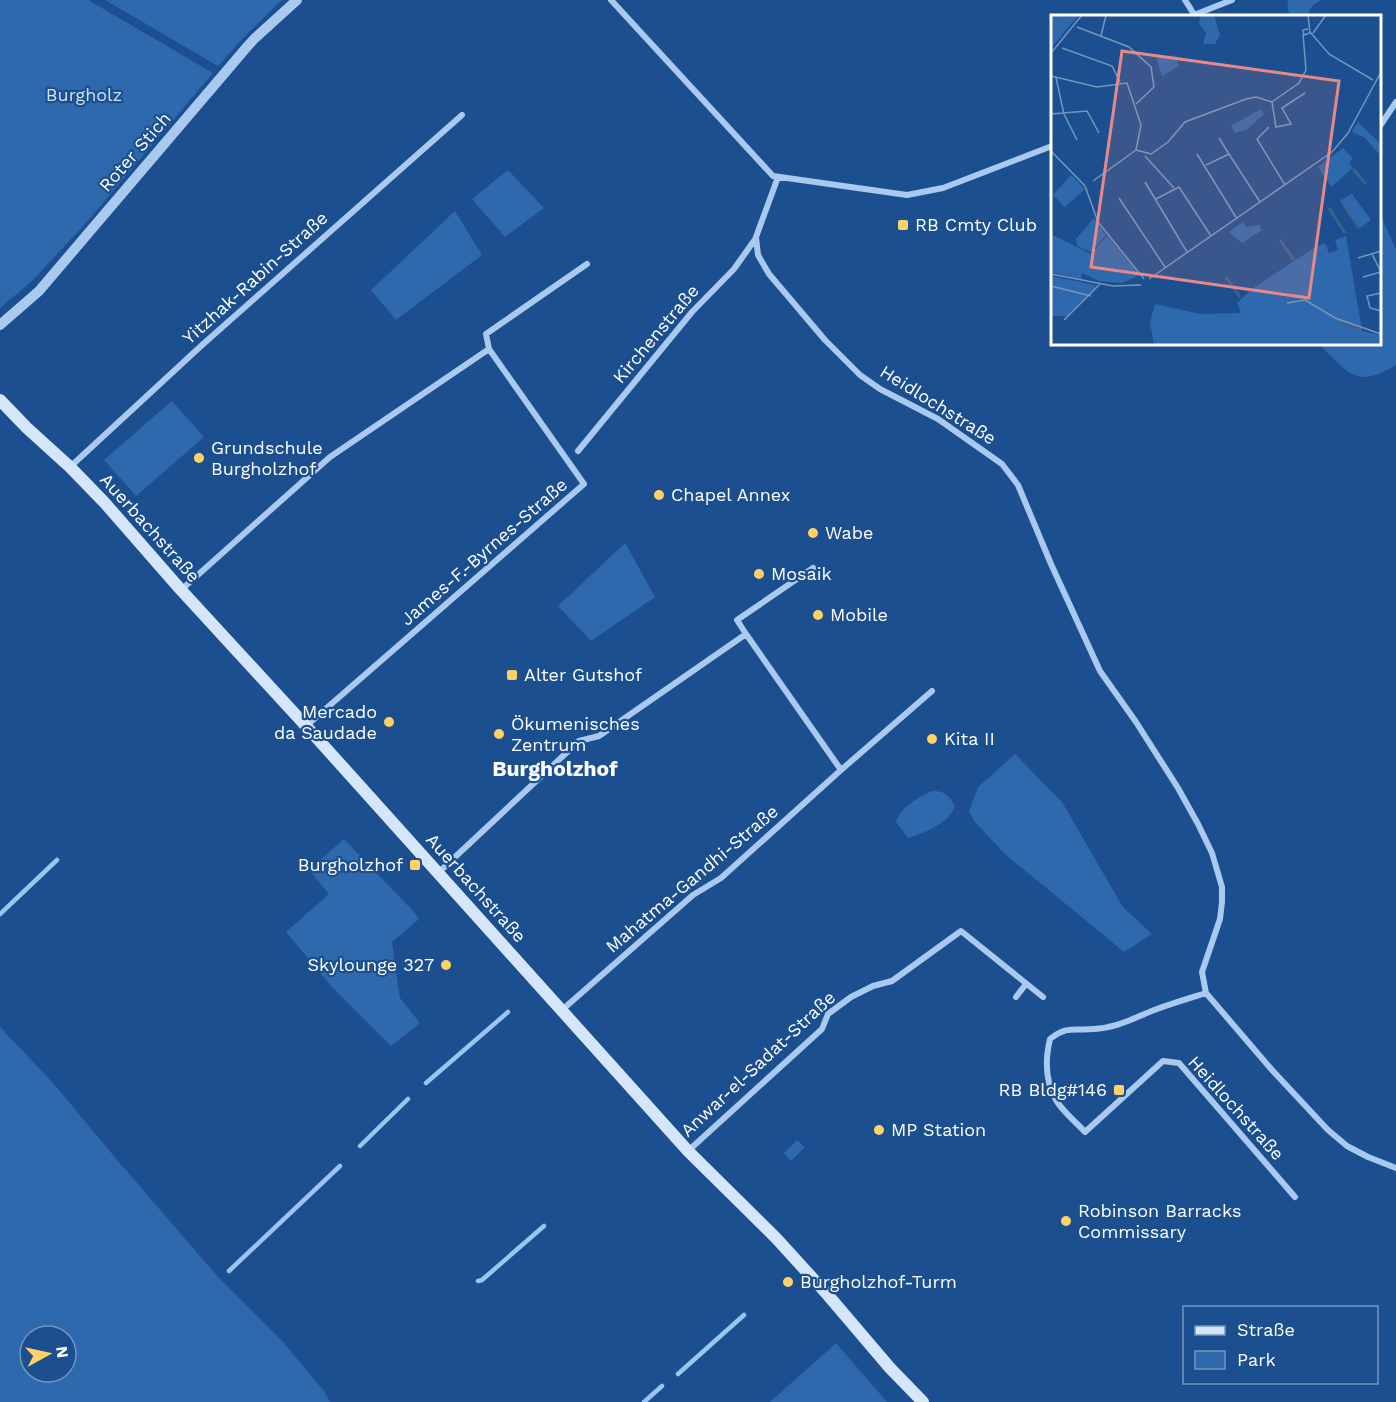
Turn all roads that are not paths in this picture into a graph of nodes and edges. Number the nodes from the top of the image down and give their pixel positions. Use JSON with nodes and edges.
{"nodes":[{"id":1,"x":297,"y":0,"type":"edge"},
{"id":2,"x":611,"y":0,"type":"edge"},
{"id":3,"x":1185,"y":0,"type":"edge"},
{"id":4,"x":1232,"y":0,"type":"edge"},
{"id":5,"x":1193,"y":15,"type":"edge"},
{"id":6,"x":1196,"y":15,"type":"edge"},
{"id":7,"x":1396,"y":102,"type":"edge"},
{"id":8,"x":462,"y":115,"type":"dead end"},
{"id":9,"x":1381,"y":124,"type":"edge"},
{"id":10,"x":1051,"y":147,"type":"edge"},
{"id":11,"x":778,"y":177,"type":"junction"},
{"id":12,"x":756,"y":237,"type":"junction"},
{"id":13,"x":587,"y":264,"type":"dead end"},
{"id":14,"x":0,"y":325,"type":"edge"},
{"id":15,"x":489,"y":349,"type":"junction"},
{"id":16,"x":0,"y":400,"type":"edge"},
{"id":17,"x":578,"y":451,"type":"dead end"},
{"id":18,"x":70,"y":466,"type":"junction"},
{"id":19,"x":813,"y":568,"type":"dead end"},
{"id":20,"x":181,"y":590,"type":"junction"},
{"id":21,"x":746,"y":634,"type":"junction"},
{"id":22,"x":932,"y":691,"type":"dead end"},
{"id":23,"x":306,"y":726,"type":"junction"},
{"id":24,"x":841,"y":770,"type":"junction"},
{"id":25,"x":437,"y":874,"type":"junction"},
{"id":26,"x":1026,"y":984,"type":"junction"},
{"id":27,"x":1206,"y":993,"type":"junction"},
{"id":28,"x":1016,"y":997,"type":"dead end"},
{"id":29,"x":1043,"y":997,"type":"dead end"},
{"id":30,"x":561,"y":1010,"type":"junction"},
{"id":31,"x":688,"y":1151,"type":"junction"},
{"id":32,"x":1396,"y":1168,"type":"edge"},
{"id":33,"x":1295,"y":1197,"type":"dead end"},
{"id":34,"x":923,"y":1402,"type":"edge"}],
"edges":[{"from":1,"to":14,"type":"street","name":"Roter Stich"},
{"from":2,"to":11,"type":"street"},
{"from":3,"to":5,"type":"street"},
{"from":4,"to":6,"type":"street"},
{"from":7,"to":9,"type":"street"},
{"from":8,"to":18,"type":"street","name":"Yitzhak-Rabin-Straße"},
{"from":10,"to":11,"type":"street"},
{"from":11,"to":12,"type":"street"},
{"from":12,"to":17,"type":"street","name":"Kirchenstraße"},
{"from":12,"to":27,"type":"street","name":"Heidlochstraße"},
{"from":13,"to":15,"type":"street"},
{"from":15,"to":20,"type":"street"},
{"from":15,"to":23,"type":"street","name":"James-F.-Byrnes-Straße"},
{"from":16,"to":18,"type":"main road","name":"Auerbachstraße"},
{"from":18,"to":20,"type":"main road","name":"Auerbachstraße"},
{"from":19,"to":21,"type":"street"},
{"from":20,"to":23,"type":"main road","name":"Auerbachstraße"},
{"from":21,"to":24,"type":"street"},
{"from":21,"to":25,"type":"street"},
{"from":22,"to":24,"type":"street","name":"Mahatma-Gandhi-Straße"},
{"from":23,"to":25,"type":"main road","name":"Auerbachstraße"},
{"from":24,"to":30,"type":"street","name":"Mahatma-Gandhi-Straße"},
{"from":25,"to":30,"type":"main road","name":"Auerbachstraße"},
{"from":26,"to":28,"type":"street"},
{"from":26,"to":29,"type":"street","name":"Anwar-el-Sadat-Straße"},
{"from":26,"to":31,"type":"street","name":"Anwar-el-Sadat-Straße"},
{"from":27,"to":32,"type":"street"},
{"from":27,"to":33,"type":"street","name":"Heidlochstraße"},
{"from":30,"to":31,"type":"main road","name":"Auerbachstraße"},
{"from":31,"to":34,"type":"main road","name":"Auerbachstraße"}]}
